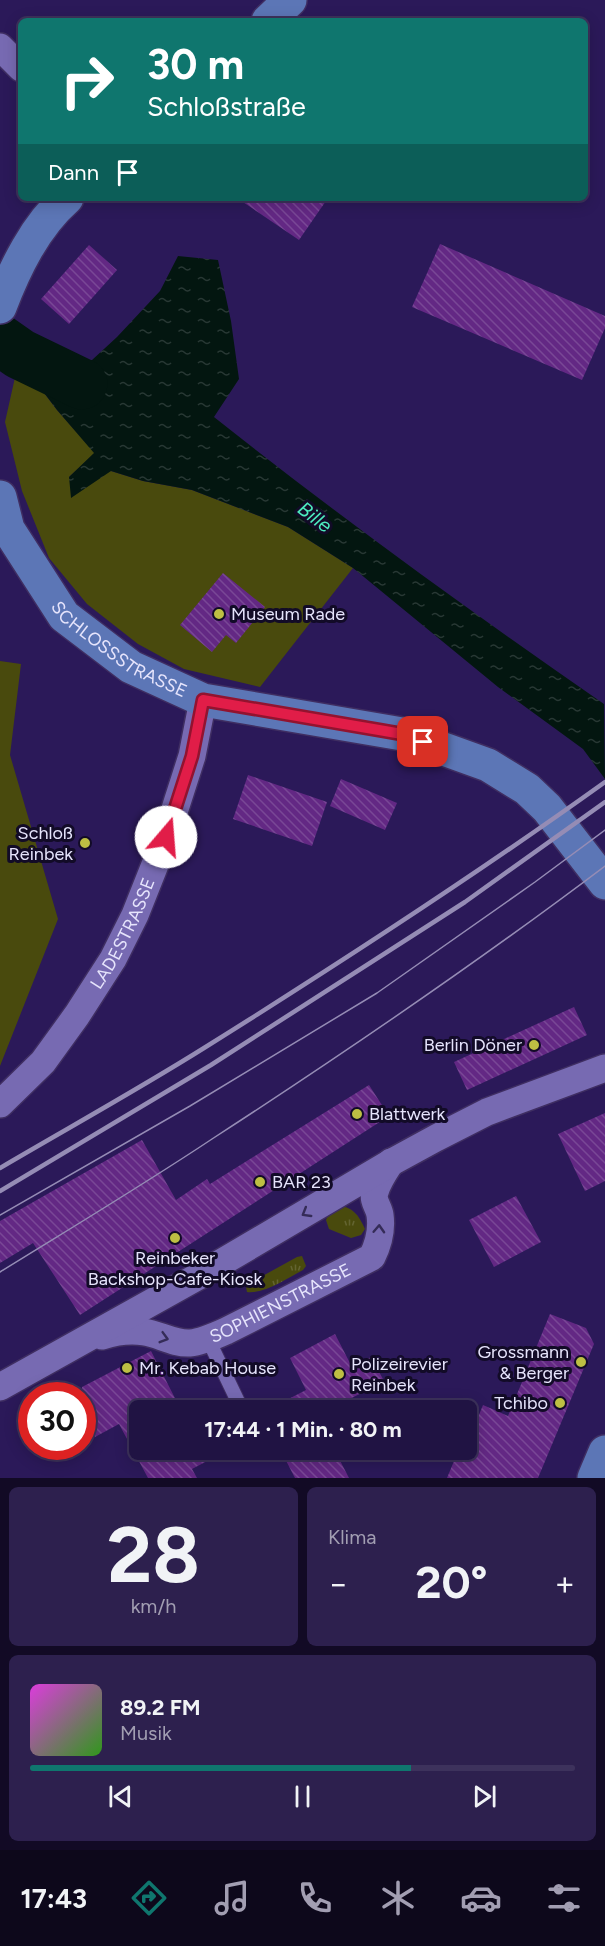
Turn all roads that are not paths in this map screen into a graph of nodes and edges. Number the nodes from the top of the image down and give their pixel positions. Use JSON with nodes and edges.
{"nodes":[{"id":1,"x":290,"y":0,"type":"edge"},
{"id":2,"x":271,"y":18,"type":"edge"},
{"id":3,"x":0,"y":47,"type":"edge"},
{"id":4,"x":18,"y":65,"type":"edge"},
{"id":5,"x":64,"y":201,"type":"edge"},
{"id":6,"x":4,"y":297,"type":"edge"},
{"id":7,"x":0,"y":497,"type":"edge"},
{"id":8,"x":203,"y":700,"type":"junction"},
{"id":9,"x":605,"y":883,"type":"edge"},
{"id":10,"x":605,"y":1068,"type":"edge"},
{"id":11,"x":0,"y":1104,"type":"edge"},
{"id":12,"x":392,"y":1161,"type":"junction"},
{"id":13,"x":208,"y":1339,"type":"junction"},
{"id":14,"x":86,"y":1340,"type":"junction"},
{"id":15,"x":0,"y":1387,"type":"edge"},
{"id":16,"x":237,"y":1400,"type":"edge"}],
"edges":[{"from":1,"to":2,"type":"main road"},
{"from":3,"to":4,"type":"street"},
{"from":5,"to":6,"type":"main road"},
{"from":7,"to":8,"type":"main road","name":"SCHLOSSSTRASSE"},
{"from":8,"to":9,"type":"main road","name":"SCHLOSSSTRASSE"},
{"from":8,"to":11,"type":"street","name":"LADESTRASSE"},
{"from":10,"to":12,"type":"street","name":"SOPHIENSTRASSE"},
{"from":13,"to":12,"type":"street","name":"SOPHIENSTRASSE","one_way":true},
{"from":12,"to":14,"type":"street","name":"SOPHIENSTRASSE","one_way":true},
{"from":14,"to":13,"type":"street","name":"SOPHIENSTRASSE","one_way":true},
{"from":13,"to":16,"type":"lane"},
{"from":14,"to":15,"type":"street","name":"SOPHIENSTRASSE"}]}
